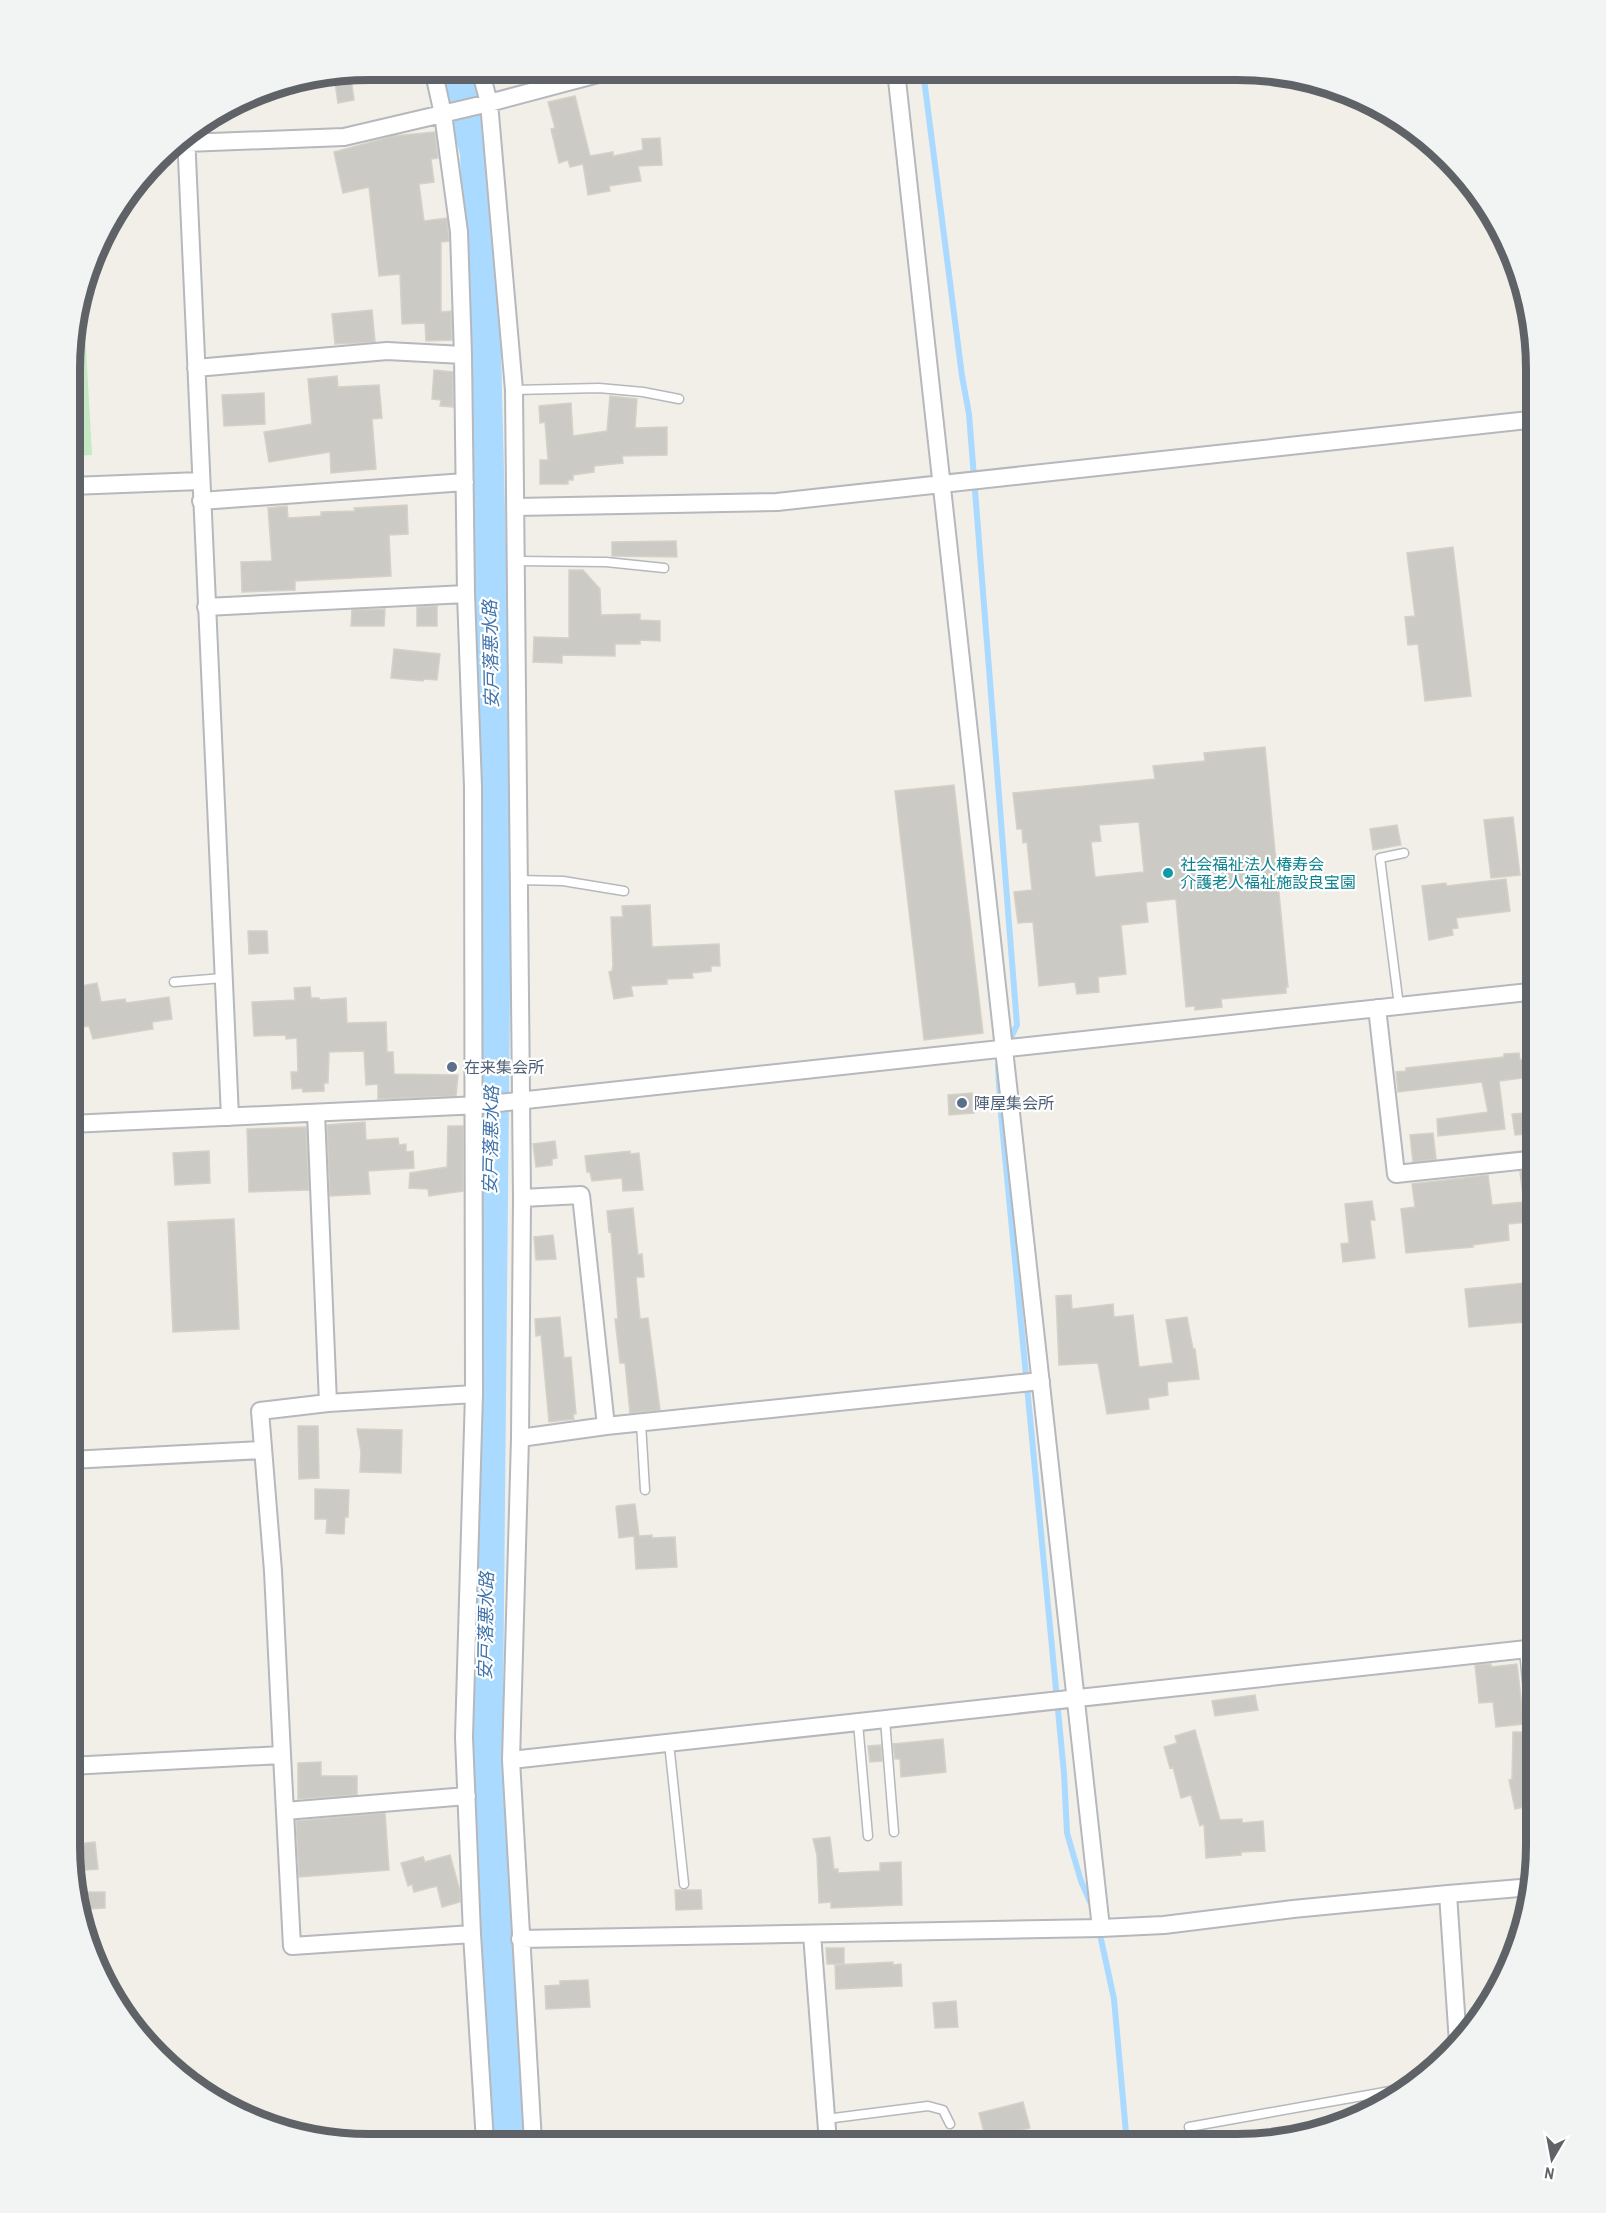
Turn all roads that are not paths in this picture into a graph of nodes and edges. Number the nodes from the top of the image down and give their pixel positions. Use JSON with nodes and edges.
{"nodes":[{"id":1,"x":436,"y":80,"type":"edge"},
{"id":2,"x":482,"y":80,"type":"edge"},
{"id":3,"x":575,"y":80,"type":"edge"},
{"id":4,"x":897,"y":80,"type":"edge"},
{"id":5,"x":485,"y":104,"type":"junction"},
{"id":6,"x":446,"y":113,"type":"junction"},
{"id":7,"x":193,"y":139,"type":"edge"},
{"id":8,"x":186,"y":144,"type":"edge"},
{"id":9,"x":463,"y":355,"type":"junction"},
{"id":10,"x":196,"y":368,"type":"junction"},
{"id":11,"x":514,"y":390,"type":"junction"},
{"id":12,"x":679,"y":399,"type":"dead end"},
{"id":13,"x":1526,"y":420,"type":"edge"},
{"id":14,"x":200,"y":481,"type":"junction"},
{"id":15,"x":465,"y":482,"type":"junction"},
{"id":16,"x":942,"y":484,"type":"junction"},
{"id":17,"x":80,"y":486,"type":"edge"},
{"id":18,"x":201,"y":501,"type":"junction"},
{"id":19,"x":516,"y":507,"type":"junction"},
{"id":20,"x":516,"y":561,"type":"junction"},
{"id":21,"x":663,"y":568,"type":"dead end"},
{"id":22,"x":466,"y":594,"type":"junction"},
{"id":23,"x":206,"y":607,"type":"junction"},
{"id":24,"x":1404,"y":854,"type":"dead end"},
{"id":25,"x":518,"y":880,"type":"junction"},
{"id":26,"x":624,"y":891,"type":"dead end"},
{"id":27,"x":223,"y":978,"type":"junction"},
{"id":28,"x":174,"y":982,"type":"dead end"},
{"id":29,"x":1526,"y":992,"type":"edge"},
{"id":30,"x":1399,"y":1006,"type":"junction"},
{"id":31,"x":1377,"y":1008,"type":"junction"},
{"id":32,"x":1002,"y":1048,"type":"junction"},
{"id":33,"x":514,"y":1102,"type":"junction"},
{"id":34,"x":477,"y":1106,"type":"junction"},
{"id":35,"x":316,"y":1113,"type":"junction"},
{"id":36,"x":230,"y":1117,"type":"junction"},
{"id":37,"x":80,"y":1124,"type":"edge"},
{"id":38,"x":1526,"y":1160,"type":"edge"},
{"id":39,"x":522,"y":1198,"type":"junction"},
{"id":40,"x":1041,"y":1381,"type":"junction"},
{"id":41,"x":474,"y":1394,"type":"junction"},
{"id":42,"x":328,"y":1404,"type":"junction"},
{"id":43,"x":641,"y":1423,"type":"junction"},
{"id":44,"x":606,"y":1426,"type":"junction"},
{"id":45,"x":520,"y":1438,"type":"junction"},
{"id":46,"x":263,"y":1450,"type":"junction"},
{"id":47,"x":80,"y":1459,"type":"edge"},
{"id":48,"x":645,"y":1490,"type":"dead end"},
{"id":49,"x":1526,"y":1649,"type":"edge"},
{"id":50,"x":1075,"y":1699,"type":"junction"},
{"id":51,"x":885,"y":1720,"type":"junction"},
{"id":52,"x":858,"y":1723,"type":"junction"},
{"id":53,"x":669,"y":1743,"type":"junction"},
{"id":54,"x":282,"y":1755,"type":"junction"},
{"id":55,"x":510,"y":1760,"type":"junction"},
{"id":56,"x":80,"y":1765,"type":"edge"},
{"id":57,"x":467,"y":1796,"type":"junction"},
{"id":58,"x":285,"y":1811,"type":"junction"},
{"id":59,"x":894,"y":1832,"type":"dead end"},
{"id":60,"x":868,"y":1836,"type":"dead end"},
{"id":61,"x":684,"y":1884,"type":"dead end"},
{"id":62,"x":1523,"y":1888,"type":"edge"},
{"id":63,"x":1448,"y":1894,"type":"junction"},
{"id":64,"x":1101,"y":1928,"type":"junction"},
{"id":65,"x":472,"y":1934,"type":"junction"},
{"id":66,"x":812,"y":1934,"type":"junction"},
{"id":67,"x":520,"y":1939,"type":"junction"},
{"id":68,"x":1457,"y":2032,"type":"edge"},
{"id":69,"x":1388,"y":2091,"type":"edge"},
{"id":70,"x":826,"y":2119,"type":"junction"},
{"id":71,"x":950,"y":2124,"type":"dead end"},
{"id":72,"x":1189,"y":2127,"type":"dead end"},
{"id":73,"x":484,"y":2134,"type":"edge"},
{"id":74,"x":532,"y":2134,"type":"edge"},
{"id":75,"x":827,"y":2134,"type":"edge"}],
"edges":[{"from":1,"to":6,"type":"street"},
{"from":2,"to":5,"type":"street"},
{"from":3,"to":5,"type":"street"},
{"from":4,"to":16,"type":"street"},
{"from":5,"to":6,"type":"street"},
{"from":5,"to":11,"type":"street"},
{"from":6,"to":7,"type":"street"},
{"from":6,"to":9,"type":"street"},
{"from":8,"to":10,"type":"street"},
{"from":9,"to":10,"type":"street"},
{"from":9,"to":15,"type":"street"},
{"from":10,"to":14,"type":"street"},
{"from":11,"to":12,"type":"lane"},
{"from":11,"to":19,"type":"street"},
{"from":13,"to":16,"type":"street"},
{"from":14,"to":17,"type":"street"},
{"from":14,"to":18,"type":"street"},
{"from":15,"to":18,"type":"street"},
{"from":15,"to":22,"type":"street"},
{"from":16,"to":19,"type":"street"},
{"from":16,"to":32,"type":"street"},
{"from":18,"to":23,"type":"street"},
{"from":19,"to":20,"type":"street"},
{"from":20,"to":21,"type":"lane"},
{"from":20,"to":25,"type":"street"},
{"from":22,"to":23,"type":"street"},
{"from":22,"to":34,"type":"street"},
{"from":23,"to":27,"type":"street"},
{"from":24,"to":30,"type":"lane"},
{"from":25,"to":26,"type":"lane"},
{"from":25,"to":33,"type":"street"},
{"from":27,"to":28,"type":"lane"},
{"from":27,"to":36,"type":"street"},
{"from":29,"to":30,"type":"street"},
{"from":30,"to":31,"type":"street"},
{"from":31,"to":32,"type":"street"},
{"from":31,"to":38,"type":"street"},
{"from":32,"to":33,"type":"street"},
{"from":32,"to":40,"type":"street"},
{"from":33,"to":34,"type":"street"},
{"from":33,"to":39,"type":"street"},
{"from":34,"to":35,"type":"street"},
{"from":34,"to":41,"type":"street"},
{"from":35,"to":36,"type":"street"},
{"from":35,"to":42,"type":"street"},
{"from":36,"to":37,"type":"street"},
{"from":39,"to":44,"type":"street"},
{"from":39,"to":45,"type":"street"},
{"from":40,"to":43,"type":"street"},
{"from":40,"to":50,"type":"street"},
{"from":41,"to":42,"type":"street"},
{"from":41,"to":57,"type":"street"},
{"from":42,"to":46,"type":"street"},
{"from":43,"to":44,"type":"street"},
{"from":43,"to":48,"type":"lane"},
{"from":44,"to":45,"type":"street"},
{"from":45,"to":55,"type":"street"},
{"from":46,"to":47,"type":"street"},
{"from":46,"to":54,"type":"street"},
{"from":49,"to":50,"type":"street"},
{"from":50,"to":51,"type":"street"},
{"from":50,"to":64,"type":"street"},
{"from":51,"to":52,"type":"street"},
{"from":51,"to":59,"type":"lane"},
{"from":52,"to":53,"type":"street"},
{"from":52,"to":60,"type":"lane"},
{"from":53,"to":55,"type":"street"},
{"from":53,"to":61,"type":"lane"},
{"from":54,"to":56,"type":"street"},
{"from":54,"to":58,"type":"street"},
{"from":55,"to":67,"type":"street"},
{"from":57,"to":58,"type":"street"},
{"from":57,"to":65,"type":"street"},
{"from":58,"to":65,"type":"street"},
{"from":62,"to":63,"type":"street"},
{"from":63,"to":64,"type":"street"},
{"from":63,"to":68,"type":"street"},
{"from":64,"to":66,"type":"street"},
{"from":65,"to":73,"type":"street"},
{"from":66,"to":67,"type":"street"},
{"from":66,"to":70,"type":"street"},
{"from":67,"to":74,"type":"street"},
{"from":69,"to":72,"type":"lane"},
{"from":70,"to":71,"type":"lane"},
{"from":70,"to":75,"type":"street"}]}
